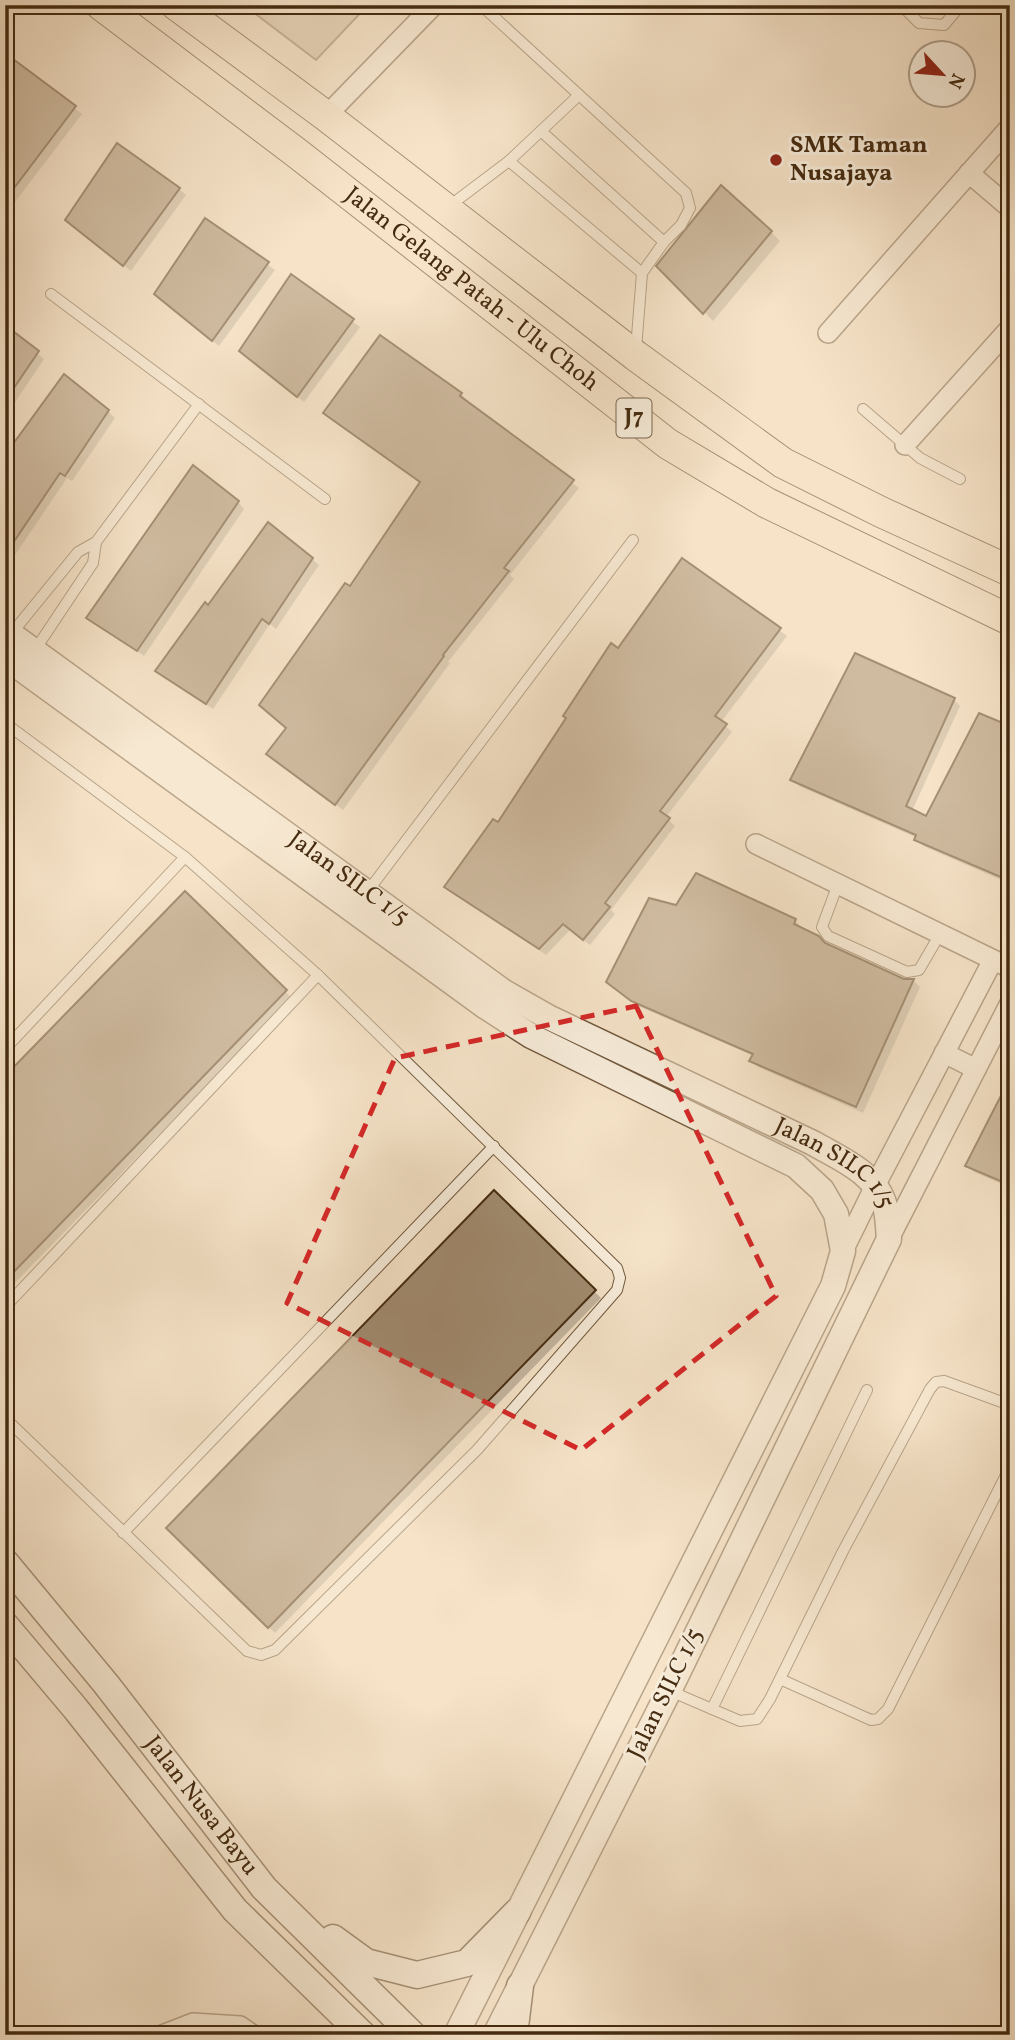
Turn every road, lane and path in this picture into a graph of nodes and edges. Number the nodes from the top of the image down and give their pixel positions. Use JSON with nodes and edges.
{"nodes":[{"id":1,"x":101,"y":5,"type":"edge"},
{"id":2,"x":176,"y":5,"type":"edge"},
{"id":3,"x":434,"y":5,"type":"edge"},
{"id":4,"x":481,"y":5,"type":"edge"},
{"id":5,"x":901,"y":5,"type":"edge"},
{"id":6,"x":961,"y":5,"type":"edge"},
{"id":7,"x":578,"y":96,"type":"junction"},
{"id":8,"x":326,"y":116,"type":"junction"},
{"id":9,"x":1010,"y":127,"type":"edge"},
{"id":10,"x":542,"y":132,"type":"junction"},
{"id":11,"x":509,"y":161,"type":"junction"},
{"id":12,"x":969,"y":173,"type":"junction"},
{"id":13,"x":1010,"y":208,"type":"edge"},
{"id":14,"x":445,"y":209,"type":"junction"},
{"id":15,"x":664,"y":242,"type":"junction"},
{"id":16,"x":642,"y":273,"type":"junction"},
{"id":17,"x":51,"y":294,"type":"dead end"},
{"id":18,"x":1010,"y":328,"type":"edge"},
{"id":19,"x":828,"y":333,"type":"dead end"},
{"id":20,"x":636,"y":356,"type":"junction"},
{"id":21,"x":198,"y":404,"type":"junction"},
{"id":22,"x":863,"y":409,"type":"dead end"},
{"id":23,"x":905,"y":445,"type":"junction"},
{"id":24,"x":960,"y":479,"type":"dead end"},
{"id":25,"x":325,"y":499,"type":"dead end"},
{"id":26,"x":633,"y":540,"type":"dead end"},
{"id":27,"x":96,"y":542,"type":"junction"},
{"id":28,"x":1010,"y":570,"type":"edge"},
{"id":29,"x":1010,"y":620,"type":"edge"},
{"id":30,"x":7,"y":641,"type":"edge"},
{"id":31,"x":34,"y":651,"type":"junction"},
{"id":32,"x":5,"y":723,"type":"edge"},
{"id":33,"x":756,"y":844,"type":"dead end"},
{"id":34,"x":185,"y":857,"type":"junction"},
{"id":35,"x":838,"y":884,"type":"junction"},
{"id":36,"x":367,"y":893,"type":"junction"},
{"id":37,"x":940,"y":934,"type":"junction"},
{"id":38,"x":1001,"y":964,"type":"edge"},
{"id":39,"x":318,"y":975,"type":"junction"},
{"id":40,"x":1010,"y":1003,"type":"edge"},
{"id":41,"x":5,"y":1049,"type":"edge"},
{"id":42,"x":944,"y":1053,"type":"junction"},
{"id":43,"x":976,"y":1069,"type":"junction"},
{"id":44,"x":494,"y":1146,"type":"junction"},
{"id":45,"x":876,"y":1184,"type":"junction"},
{"id":46,"x":889,"y":1239,"type":"junction"},
{"id":47,"x":843,"y":1251,"type":"junction"},
{"id":48,"x":5,"y":1307,"type":"edge"},
{"id":49,"x":867,"y":1390,"type":"dead end"},
{"id":50,"x":1010,"y":1405,"type":"edge"},
{"id":51,"x":5,"y":1418,"type":"edge"},
{"id":52,"x":1010,"y":1467,"type":"edge"},
{"id":53,"x":123,"y":1533,"type":"junction"},
{"id":54,"x":5,"y":1562,"type":"edge"},
{"id":55,"x":5,"y":1625,"type":"edge"},
{"id":56,"x":780,"y":1679,"type":"junction"},
{"id":57,"x":669,"y":1690,"type":"junction"},
{"id":58,"x":712,"y":1709,"type":"junction"},
{"id":59,"x":264,"y":1888,"type":"junction"},
{"id":60,"x":517,"y":1912,"type":"junction"},
{"id":61,"x":520,"y":1986,"type":"junction"},
{"id":62,"x":162,"y":2035,"type":"edge"},
{"id":63,"x":253,"y":2035,"type":"edge"},
{"id":64,"x":363,"y":2035,"type":"edge"},
{"id":65,"x":413,"y":2035,"type":"edge"},
{"id":66,"x":456,"y":2035,"type":"edge"},
{"id":67,"x":495,"y":2035,"type":"edge"},
{"id":68,"x":514,"y":2035,"type":"edge"}],
"edges":[{"from":1,"to":29,"type":"main road","name":"Jalan Gelang Patah - Ulu Choh","number":"J7"},
{"from":2,"to":8,"type":"main road","name":"Jalan Gelang Patah - Ulu Choh","number":"J7"},
{"from":3,"to":8,"type":"street"},
{"from":4,"to":7,"type":"lane"},
{"from":5,"to":6,"type":"lane"},
{"from":7,"to":10,"type":"lane"},
{"from":7,"to":15,"type":"lane"},
{"from":8,"to":14,"type":"main road","name":"Jalan Gelang Patah - Ulu Choh","number":"J7"},
{"from":9,"to":12,"type":"street"},
{"from":10,"to":11,"type":"lane"},
{"from":10,"to":15,"type":"lane"},
{"from":11,"to":14,"type":"lane"},
{"from":11,"to":16,"type":"lane"},
{"from":12,"to":13,"type":"street"},
{"from":12,"to":19,"type":"street"},
{"from":14,"to":20,"type":"main road","name":"Jalan Gelang Patah - Ulu Choh","number":"J7"},
{"from":15,"to":16,"type":"lane"},
{"from":16,"to":20,"type":"lane"},
{"from":17,"to":21,"type":"lane"},
{"from":18,"to":23,"type":"street"},
{"from":20,"to":28,"type":"main road","name":"Jalan Gelang Patah - Ulu Choh","number":"J7"},
{"from":21,"to":25,"type":"lane"},
{"from":21,"to":27,"type":"lane"},
{"from":22,"to":23,"type":"lane"},
{"from":23,"to":24,"type":"lane"},
{"from":26,"to":36,"type":"lane"},
{"from":27,"to":30,"type":"lane"},
{"from":27,"to":31,"type":"lane"},
{"from":30,"to":31,"type":"street","name":"Jalan SILC 1/5"},
{"from":30,"to":47,"type":"street","name":"Jalan SILC 1/5"},
{"from":31,"to":36,"type":"street","name":"Jalan SILC 1/5"},
{"from":32,"to":34,"type":"lane"},
{"from":33,"to":35,"type":"street"},
{"from":34,"to":39,"type":"lane"},
{"from":34,"to":41,"type":"lane"},
{"from":35,"to":37,"type":"street"},
{"from":35,"to":37,"type":"lane"},
{"from":36,"to":45,"type":"street","name":"Jalan SILC 1/5"},
{"from":37,"to":38,"type":"street"},
{"from":38,"to":42,"type":"street"},
{"from":39,"to":44,"type":"lane"},
{"from":39,"to":48,"type":"lane"},
{"from":40,"to":43,"type":"street"},
{"from":42,"to":43,"type":"street"},
{"from":42,"to":45,"type":"street"},
{"from":43,"to":46,"type":"street"},
{"from":44,"to":53,"type":"lane"},
{"from":44,"to":53,"type":"lane"},
{"from":45,"to":46,"type":"street","name":"Jalan SILC 1/5"},
{"from":45,"to":47,"type":"street"},
{"from":46,"to":57,"type":"street","name":"Jalan SILC 1/5"},
{"from":47,"to":60,"type":"street","name":"Jalan SILC 1/5"},
{"from":49,"to":58,"type":"lane"},
{"from":50,"to":56,"type":"lane"},
{"from":51,"to":53,"type":"lane"},
{"from":52,"to":56,"type":"lane"},
{"from":54,"to":59,"type":"main road","name":"Jalan Nusa Bayu"},
{"from":55,"to":64,"type":"main road","name":"Jalan Nusa Bayu"},
{"from":56,"to":58,"type":"lane"},
{"from":57,"to":58,"type":"lane"},
{"from":57,"to":61,"type":"street","name":"Jalan SILC 1/5"},
{"from":59,"to":60,"type":"main road"},
{"from":59,"to":65,"type":"main road","name":"Jalan Nusa Bayu"},
{"from":60,"to":66,"type":"street","name":"Jalan SILC 1/5"},
{"from":61,"to":67,"type":"street","name":"Jalan SILC 1/5"},
{"from":61,"to":68,"type":"main road"},
{"from":62,"to":63,"type":"street"}]}
